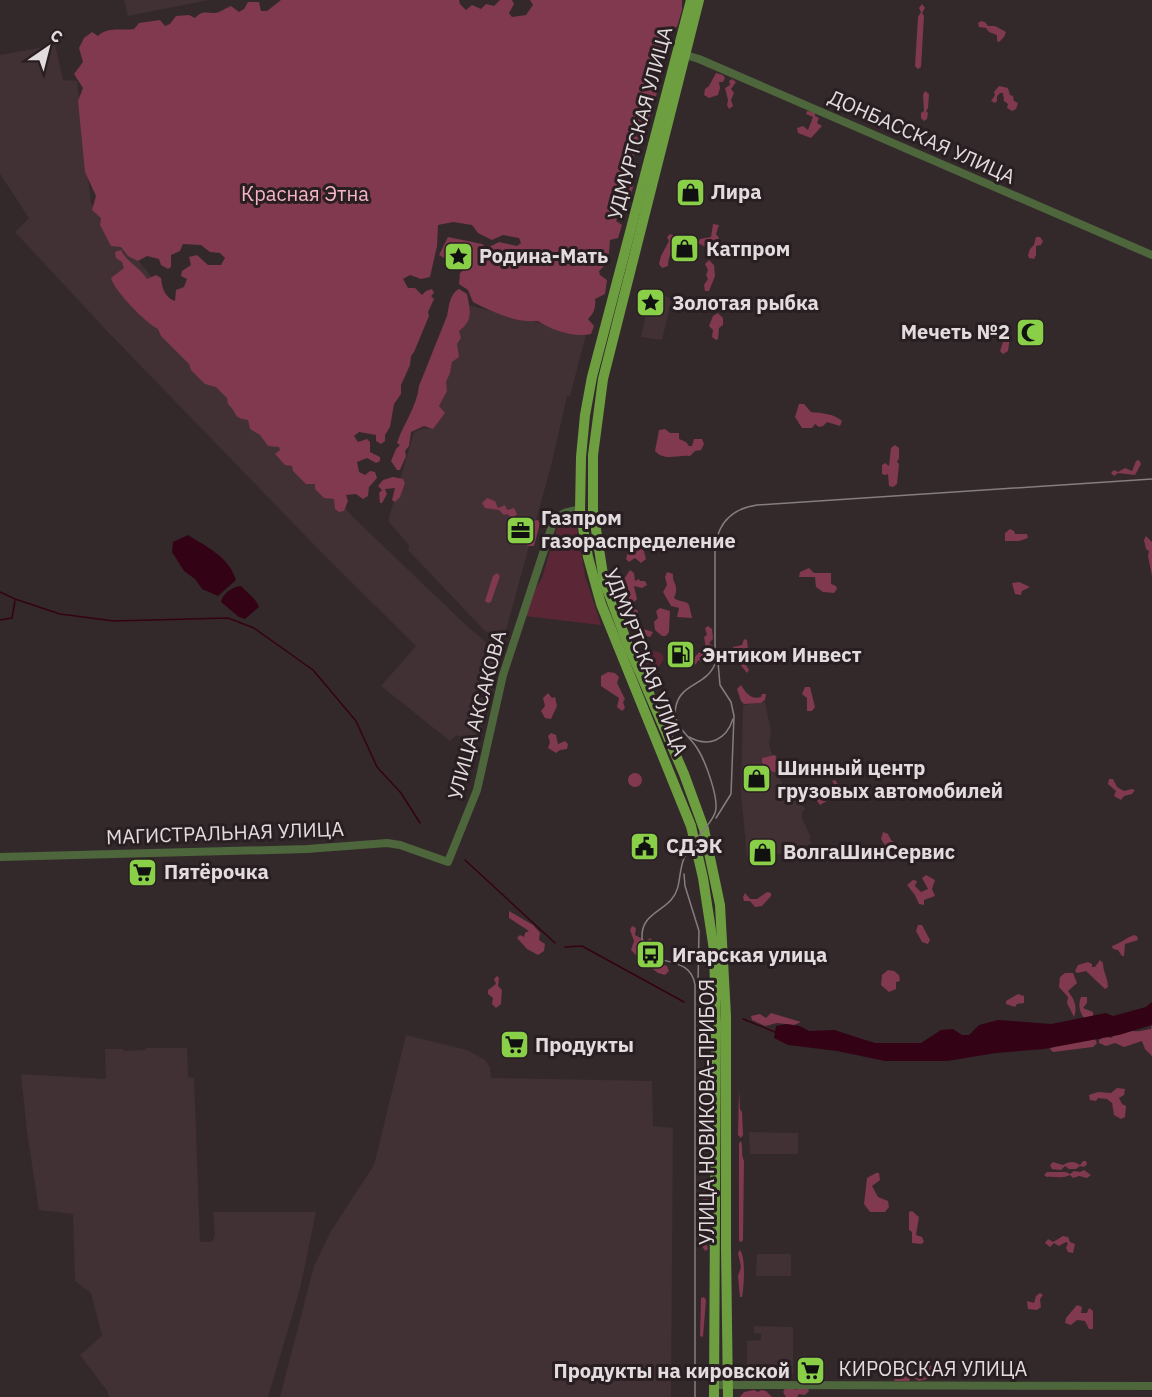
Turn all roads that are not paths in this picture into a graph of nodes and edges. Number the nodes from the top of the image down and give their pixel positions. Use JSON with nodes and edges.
{"nodes":[{"id":1,"x":690,"y":0,"type":"edge"},
{"id":2,"x":699,"y":0,"type":"edge"},
{"id":3,"x":681,"y":54,"type":"junction"},
{"id":4,"x":1152,"y":255,"type":"edge"},
{"id":5,"x":580,"y":510,"type":"junction"},
{"id":6,"x":593,"y":510,"type":"junction"},
{"id":7,"x":704,"y":829,"type":"joint"},
{"id":8,"x":695,"y":841,"type":"joint"},
{"id":9,"x":0,"y":857,"type":"edge"},
{"id":10,"x":448,"y":862,"type":"joint"},
{"id":11,"x":714,"y":1385,"type":"junction"},
{"id":12,"x":1152,"y":1386,"type":"edge"},
{"id":13,"x":728,"y":1391,"type":"edge"},
{"id":14,"x":714,"y":1397,"type":"edge"}],
"edges":[{"from":1,"to":3,"type":"main road","name":"УДМУРТСКАЯ УЛИЦА"},
{"from":2,"to":3,"type":"main road","name":"УДМУРТСКАЯ УЛИЦА"},
{"from":3,"to":4,"type":"street","name":"ДОНБАССКАЯ УЛИЦА"},
{"from":3,"to":5,"type":"main road","name":"УДМУРТСКАЯ УЛИЦА"},
{"from":3,"to":6,"type":"main road","name":"УДМУРТСКАЯ УЛИЦА"},
{"from":5,"to":6,"type":"main road"},
{"from":5,"to":8,"type":"main road","name":"УДМУРТСКАЯ УЛИЦА"},
{"from":5,"to":10,"type":"street","name":"УЛИЦА АКСАКОВА"},
{"from":6,"to":7,"type":"main road","name":"УДМУРТСКАЯ УЛИЦА"},
{"from":7,"to":13,"type":"main road","name":"УЛИЦА НОВИКОВА-ПРИБОЯ"},
{"from":8,"to":11,"type":"main road","name":"УЛИЦА НОВИКОВА-ПРИБОЯ"},
{"from":9,"to":10,"type":"street","name":"МАГИСТРАЛЬНАЯ УЛИЦА"},
{"from":11,"to":13,"type":"street","name":"КИРОВСКАЯ УЛИЦА"},
{"from":11,"to":14,"type":"main road","name":"УЛИЦА НОВИКОВА-ПРИБОЯ"},
{"from":12,"to":13,"type":"street","name":"КИРОВСКАЯ УЛИЦА"}]}
